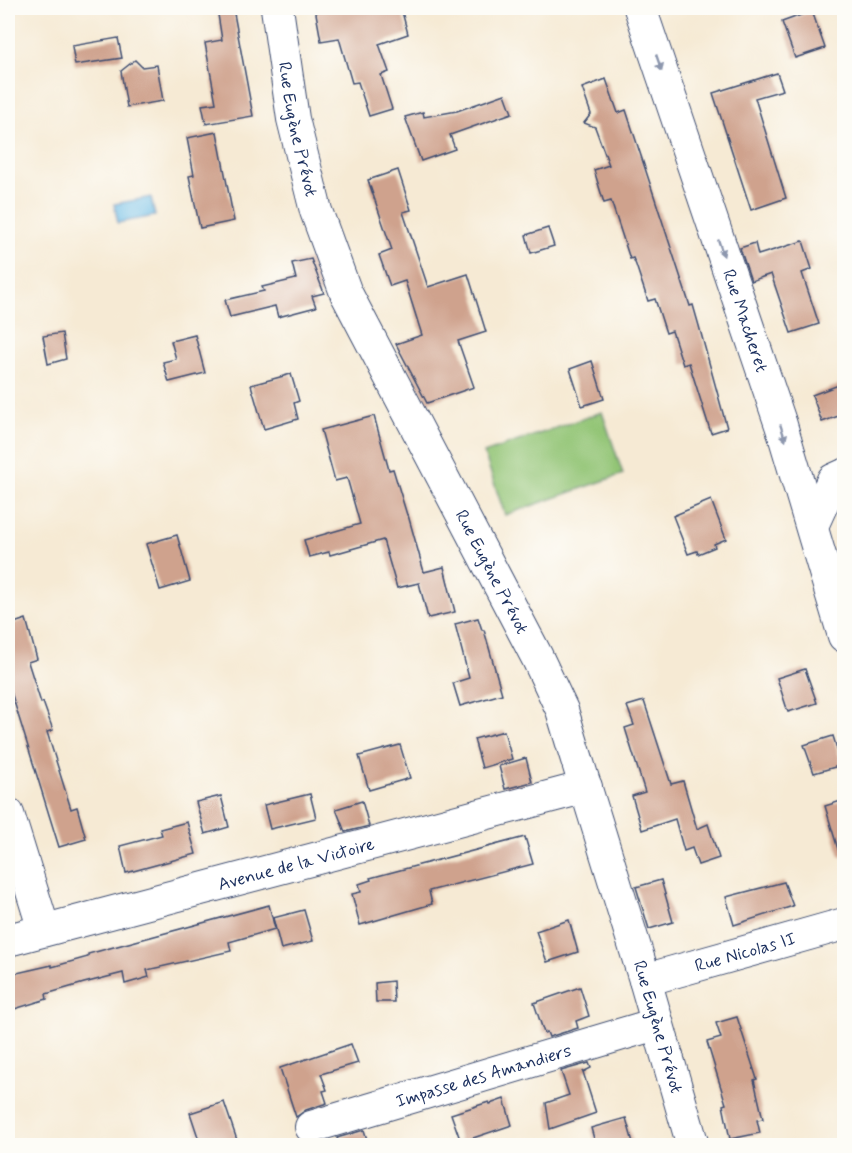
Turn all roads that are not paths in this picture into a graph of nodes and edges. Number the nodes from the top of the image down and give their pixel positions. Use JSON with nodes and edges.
{"nodes":[{"id":1,"x":276,"y":8,"type":"edge"},
{"id":2,"x":640,"y":8,"type":"edge"},
{"id":3,"x":794,"y":467,"type":"junction"},
{"id":4,"x":839,"y":478,"type":"edge"},
{"id":5,"x":812,"y":526,"type":"junction"},
{"id":6,"x":844,"y":636,"type":"edge"},
{"id":7,"x":586,"y":787,"type":"junction"},
{"id":8,"x":8,"y":814,"type":"edge"},
{"id":9,"x":844,"y":924,"type":"edge"},
{"id":10,"x":44,"y":930,"type":"junction"},
{"id":11,"x":8,"y":940,"type":"edge"},
{"id":12,"x":645,"y":980,"type":"junction"},
{"id":13,"x":656,"y":1024,"type":"junction"},
{"id":14,"x":311,"y":1127,"type":"dead end"},
{"id":15,"x":693,"y":1146,"type":"edge"}],
"edges":[{"from":1,"to":7,"type":"street","name":"Rue Eugène Prévot"},
{"from":2,"to":3,"type":"street","name":"Rue Macheret","one_way":true},
{"from":3,"to":4,"type":"street"},
{"from":3,"to":5,"type":"street","name":"Rue Macheret"},
{"from":4,"to":5,"type":"street"},
{"from":5,"to":6,"type":"street","name":"Rue Macheret"},
{"from":7,"to":10,"type":"street","name":"Avenue de la Victoire"},
{"from":7,"to":12,"type":"street","name":"Rue Eugène Prévot"},
{"from":8,"to":10,"type":"street"},
{"from":9,"to":12,"type":"street","name":"Rue Nicolas II"},
{"from":10,"to":11,"type":"street","name":"Avenue de la Victoire"},
{"from":12,"to":13,"type":"street","name":"Rue Eugène Prévot"},
{"from":13,"to":14,"type":"street","name":"Impasse des Amandiers"},
{"from":13,"to":15,"type":"street","name":"Rue Eugène Prévot"}]}
